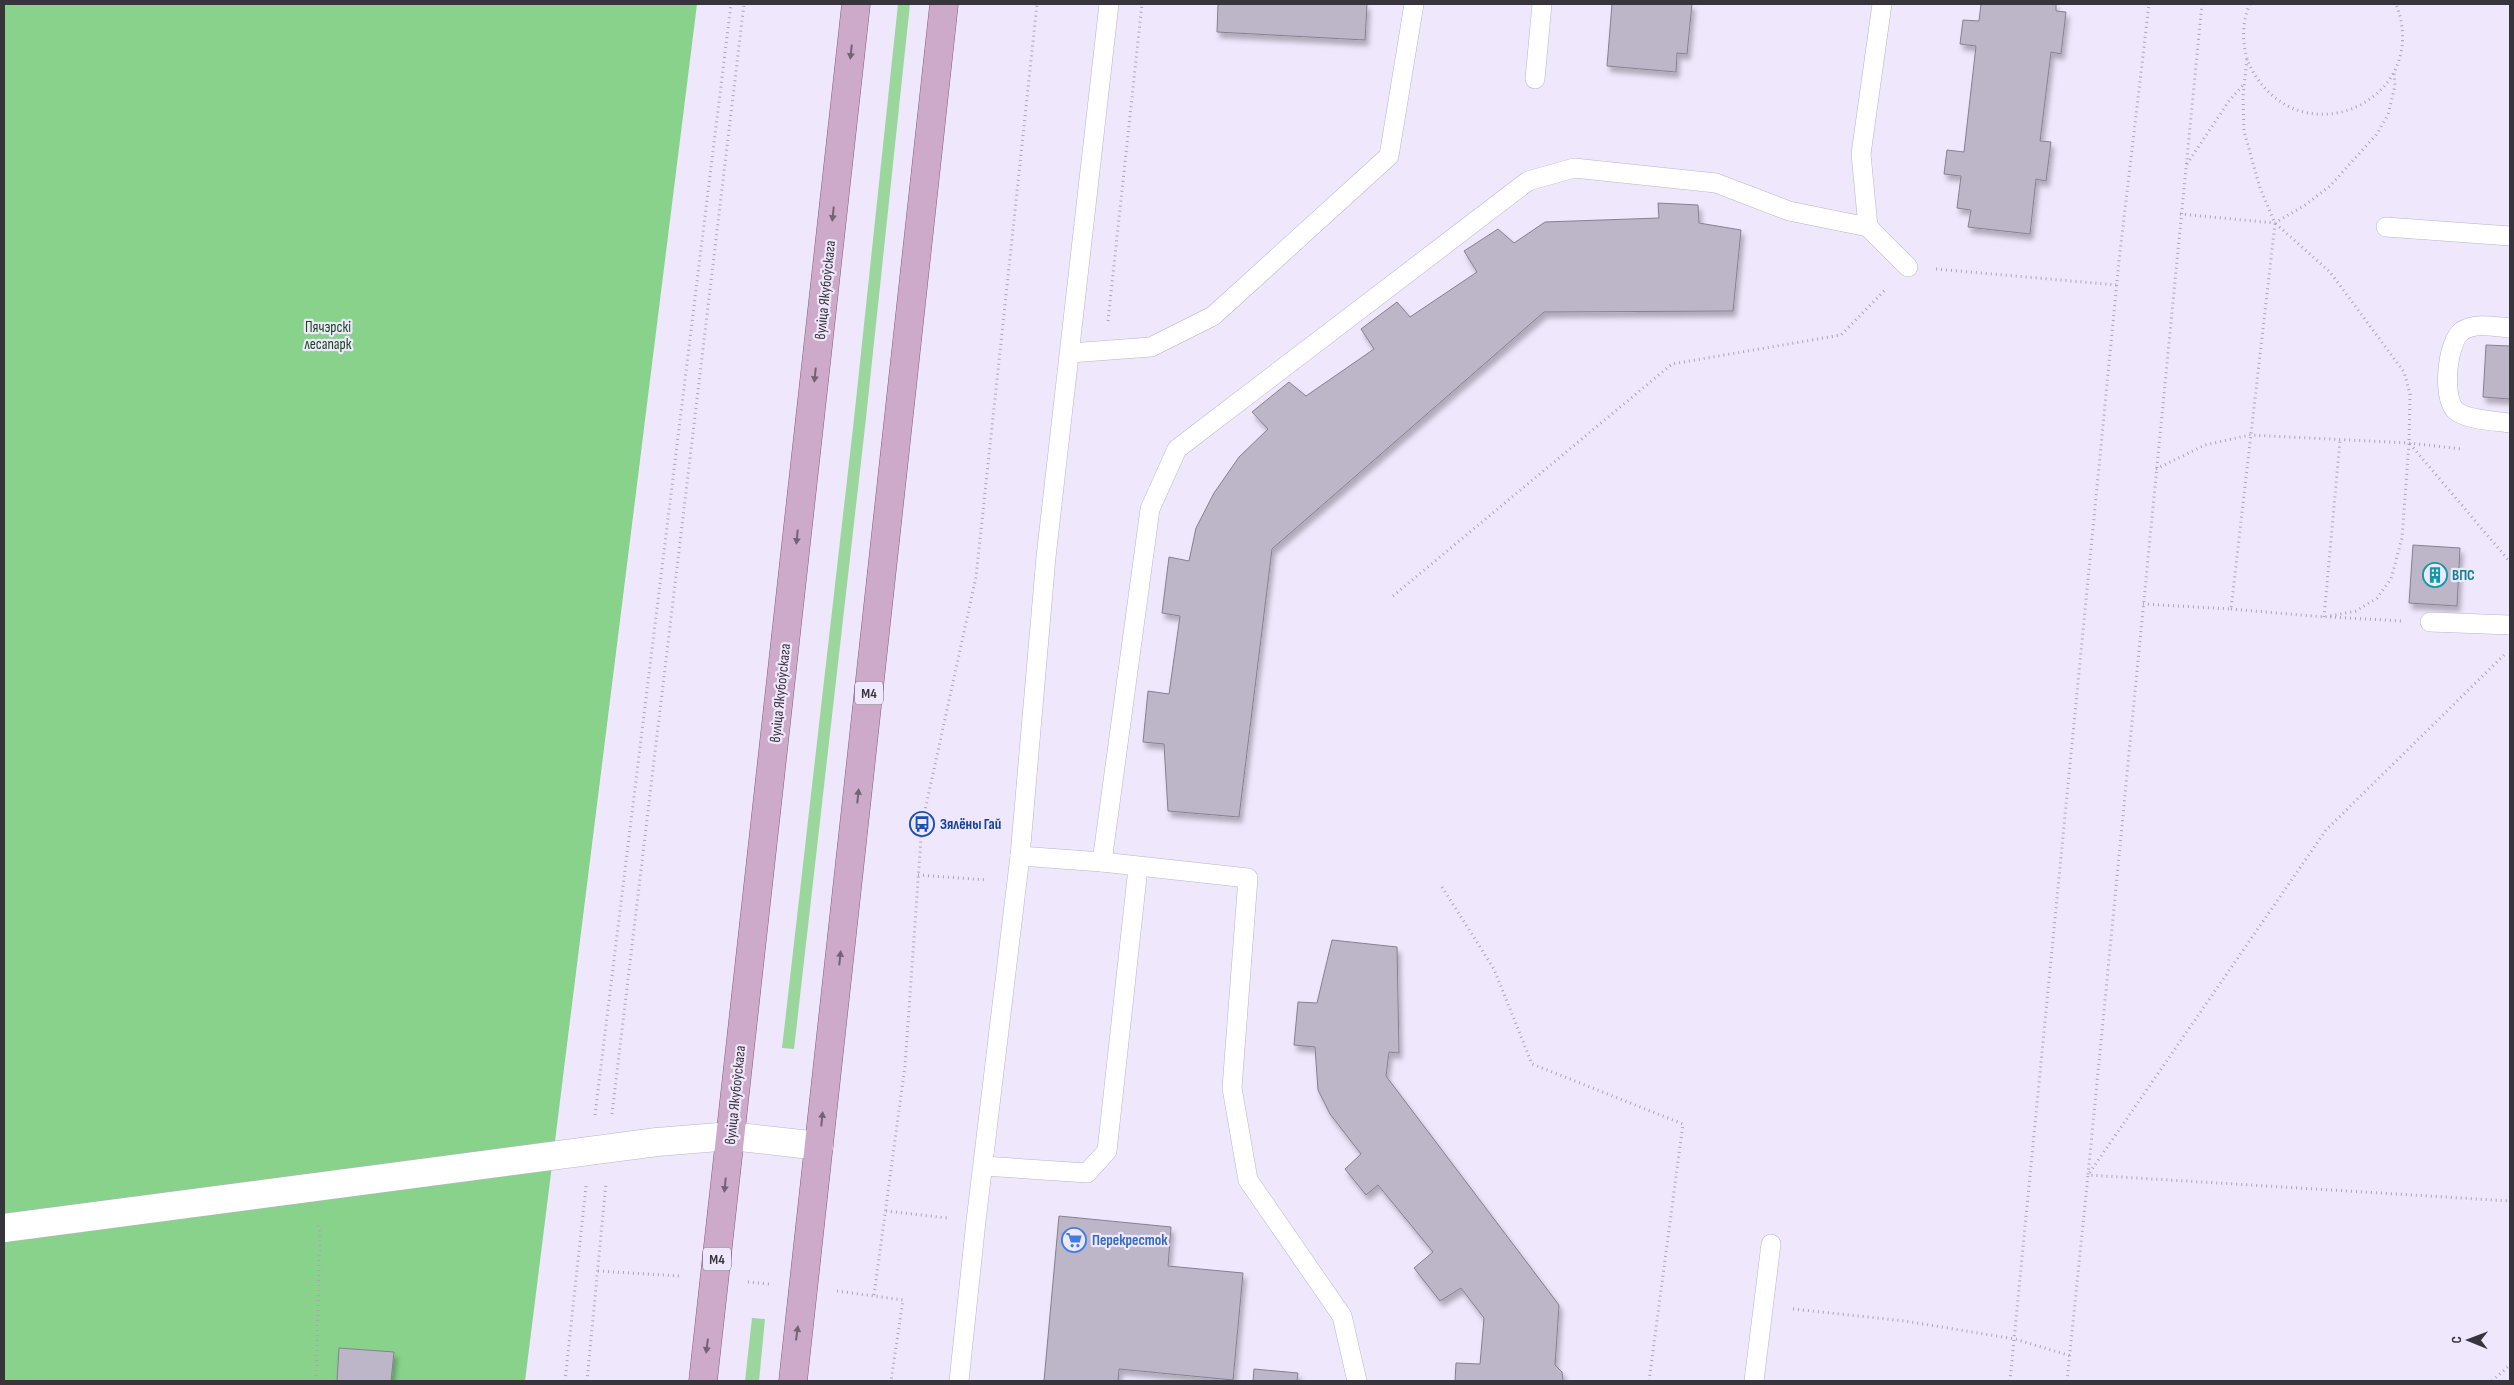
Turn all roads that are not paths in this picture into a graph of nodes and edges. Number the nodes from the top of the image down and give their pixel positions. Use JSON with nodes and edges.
{"nodes":[{"id":1,"x":856,"y":4,"type":"edge"},
{"id":2,"x":944,"y":4,"type":"edge"},
{"id":3,"x":1109,"y":4,"type":"edge"},
{"id":4,"x":1414,"y":4,"type":"edge"},
{"id":5,"x":1542,"y":4,"type":"edge"},
{"id":6,"x":1882,"y":4,"type":"edge"},
{"id":7,"x":1535,"y":79,"type":"dead end"},
{"id":8,"x":1868,"y":226,"type":"junction"},
{"id":9,"x":2386,"y":227,"type":"dead end"},
{"id":10,"x":2510,"y":236,"type":"edge"},
{"id":11,"x":1908,"y":267,"type":"road end"},
{"id":12,"x":2510,"y":328,"type":"edge"},
{"id":13,"x":1070,"y":353,"type":"junction"},
{"id":14,"x":2510,"y":423,"type":"edge"},
{"id":15,"x":2430,"y":622,"type":"road end"},
{"id":16,"x":2510,"y":624,"type":"edge"},
{"id":17,"x":1020,"y":856,"type":"junction"},
{"id":18,"x":1102,"y":862,"type":"junction"},
{"id":19,"x":1138,"y":868,"type":"junction"},
{"id":20,"x":730,"y":1136,"type":"junction"},
{"id":21,"x":819,"y":1146,"type":"junction"},
{"id":22,"x":984,"y":1166,"type":"junction"},
{"id":23,"x":4,"y":1228,"type":"edge"},
{"id":24,"x":1771,"y":1244,"type":"dead end"},
{"id":25,"x":702,"y":1381,"type":"edge"},
{"id":26,"x":792,"y":1381,"type":"edge"},
{"id":27,"x":959,"y":1381,"type":"edge"},
{"id":28,"x":1357,"y":1381,"type":"edge"},
{"id":29,"x":1754,"y":1381,"type":"edge"}],
"edges":[{"from":1,"to":20,"type":"main road","name":"вуліца Якубоўскага","number":"М4","one_way":true},
{"from":21,"to":2,"type":"main road","number":"М4","one_way":true},
{"from":3,"to":13,"type":"lane"},
{"from":4,"to":13,"type":"lane"},
{"from":5,"to":7,"type":"lane"},
{"from":6,"to":8,"type":"lane"},
{"from":8,"to":11,"type":"lane"},
{"from":8,"to":18,"type":"lane"},
{"from":9,"to":10,"type":"lane"},
{"from":12,"to":14,"type":"lane"},
{"from":13,"to":17,"type":"lane"},
{"from":15,"to":16,"type":"lane"},
{"from":17,"to":18,"type":"lane"},
{"from":17,"to":22,"type":"lane"},
{"from":18,"to":19,"type":"lane"},
{"from":19,"to":22,"type":"lane"},
{"from":19,"to":28,"type":"lane"},
{"from":20,"to":21,"type":"street"},
{"from":20,"to":23,"type":"street"},
{"from":20,"to":25,"type":"main road","name":"вуліца Якубоўскага","number":"М4","one_way":true},
{"from":26,"to":21,"type":"main road","number":"М4","one_way":true},
{"from":22,"to":27,"type":"lane"},
{"from":24,"to":29,"type":"lane"}]}
